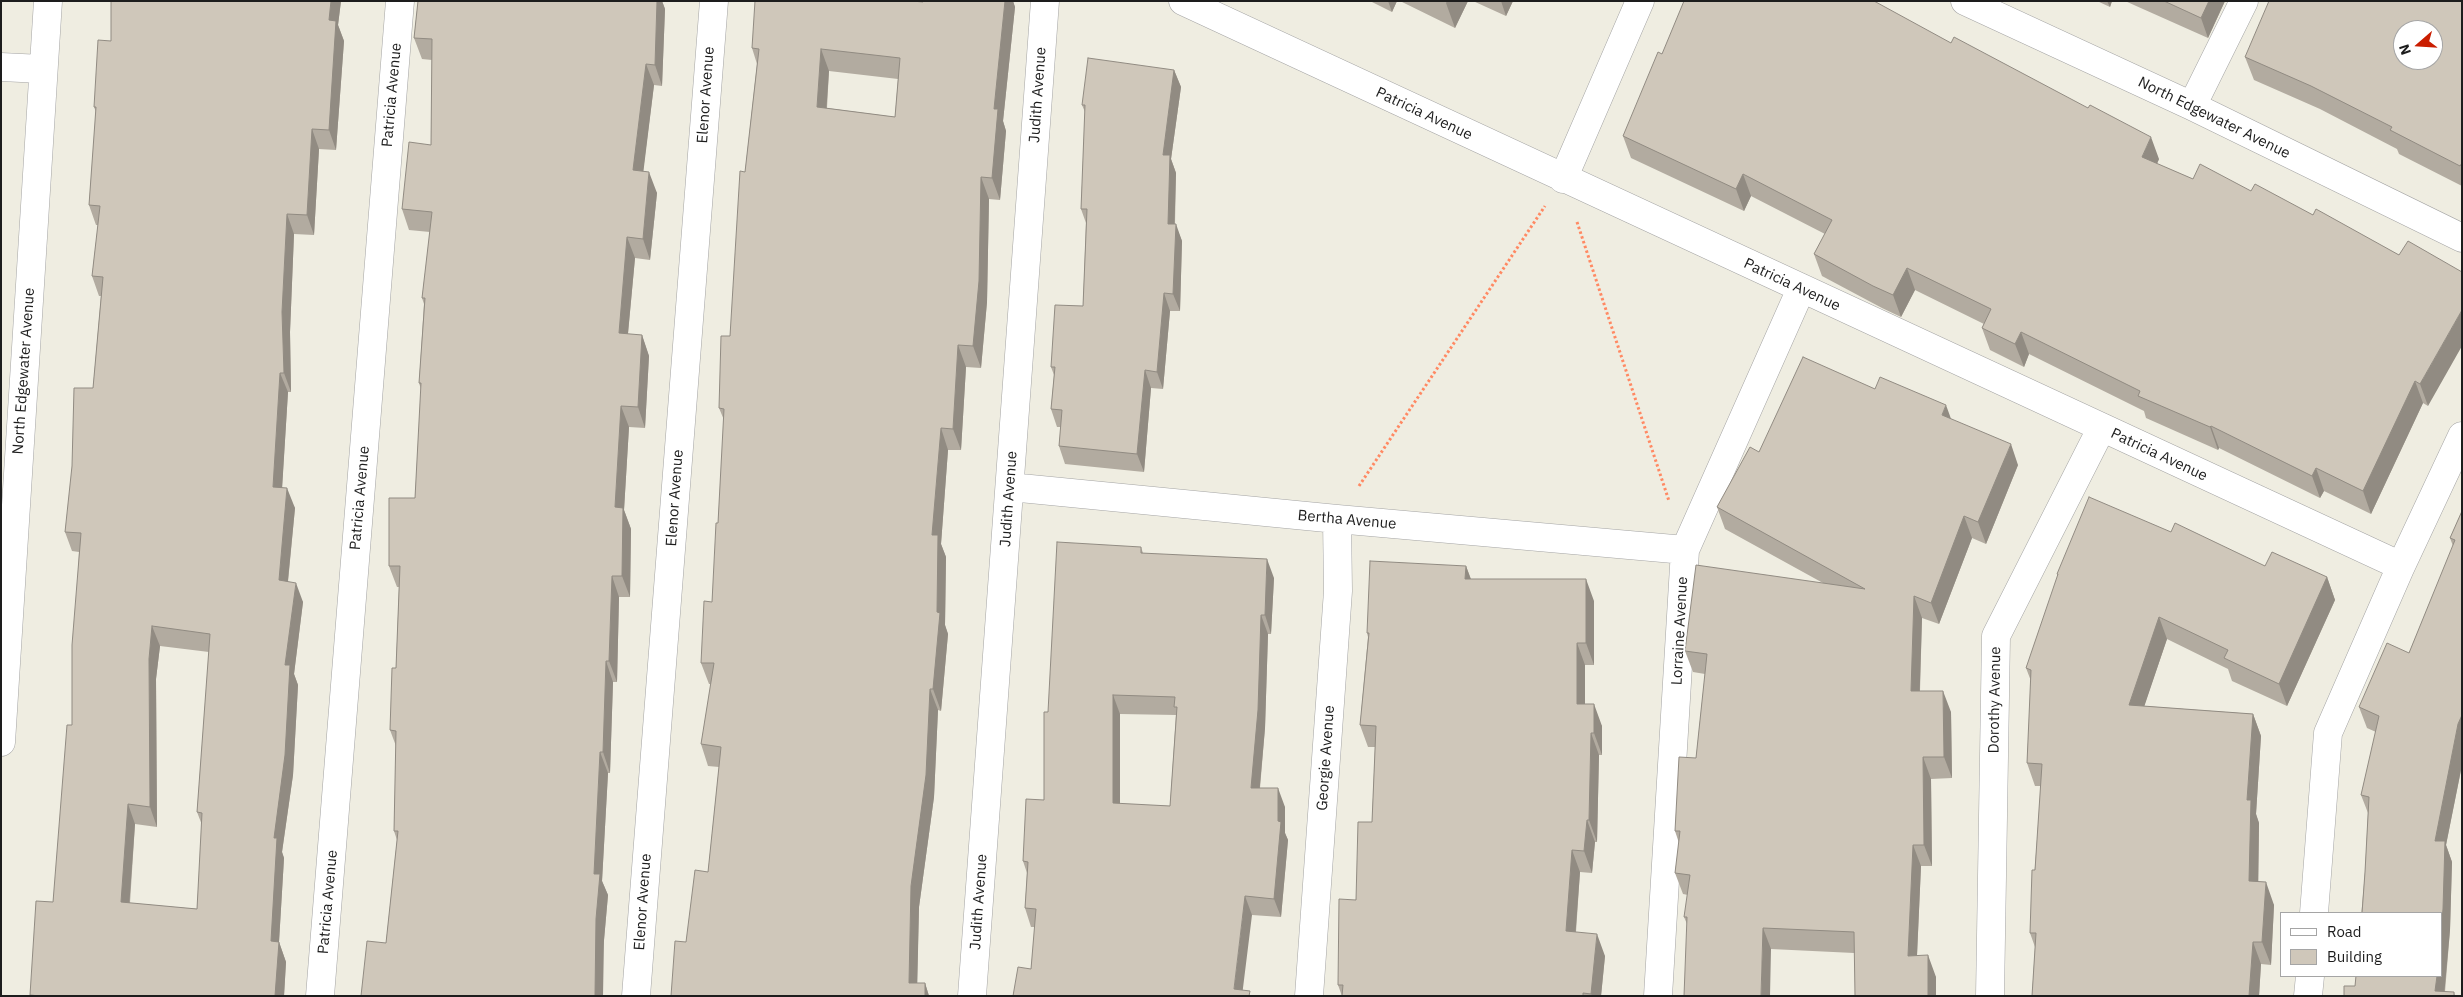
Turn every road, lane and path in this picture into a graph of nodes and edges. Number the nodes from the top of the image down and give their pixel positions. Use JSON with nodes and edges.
{"nodes":[{"id":1,"x":48,"y":1,"type":"edge"},
{"id":2,"x":400,"y":1,"type":"edge"},
{"id":3,"x":714,"y":1,"type":"edge"},
{"id":4,"x":1045,"y":1,"type":"edge"},
{"id":5,"x":1184,"y":1,"type":"edge"},
{"id":6,"x":1640,"y":1,"type":"edge"},
{"id":7,"x":1965,"y":1,"type":"edge"},
{"id":8,"x":2244,"y":1,"type":"edge"},
{"id":9,"x":1,"y":67,"type":"edge"},
{"id":10,"x":42,"y":69,"type":"junction"},
{"id":11,"x":2192,"y":106,"type":"junction"},
{"id":12,"x":1563,"y":179,"type":"junction"},
{"id":13,"x":2462,"y":238,"type":"edge"},
{"id":14,"x":1801,"y":289,"type":"junction"},
{"id":15,"x":12,"y":396,"type":"edge"},
{"id":16,"x":2101,"y":428,"type":"junction"},
{"id":17,"x":2462,"y":436,"type":"edge"},
{"id":18,"x":1010,"y":487,"type":"junction"},
{"id":19,"x":1337,"y":519,"type":"junction"},
{"id":20,"x":1685,"y":550,"type":"junction"},
{"id":21,"x":2401,"y":566,"type":"junction"},
{"id":22,"x":2,"y":729,"type":"edge"},
{"id":23,"x":2314,"y":912,"type":"edge"},
{"id":24,"x":2310,"y":977,"type":"edge"},
{"id":25,"x":320,"y":996,"type":"edge"},
{"id":26,"x":636,"y":996,"type":"edge"},
{"id":27,"x":972,"y":996,"type":"edge"},
{"id":28,"x":1309,"y":996,"type":"edge"},
{"id":29,"x":1658,"y":996,"type":"edge"},
{"id":30,"x":1990,"y":996,"type":"edge"},
{"id":31,"x":2308,"y":996,"type":"edge"}],
"edges":[{"from":1,"to":10,"type":"street","name":"North Edgewater Avenue"},
{"from":2,"to":25,"type":"street","name":"Patricia Avenue"},
{"from":3,"to":26,"type":"street","name":"Elenor Avenue"},
{"from":4,"to":18,"type":"street","name":"Judith Avenue"},
{"from":5,"to":12,"type":"street","name":"Patricia Avenue"},
{"from":6,"to":12,"type":"street"},
{"from":7,"to":11,"type":"street","name":"North Edgewater Avenue"},
{"from":8,"to":11,"type":"street"},
{"from":9,"to":10,"type":"street"},
{"from":10,"to":15,"type":"street","name":"North Edgewater Avenue"},
{"from":11,"to":13,"type":"street","name":"North Edgewater Avenue"},
{"from":12,"to":14,"type":"street","name":"Patricia Avenue"},
{"from":12,"to":19,"type":"path"},
{"from":12,"to":20,"type":"path"},
{"from":14,"to":16,"type":"street","name":"Patricia Avenue"},
{"from":14,"to":20,"type":"street","name":"Lorraine Avenue"},
{"from":15,"to":22,"type":"street","name":"North Edgewater Avenue"},
{"from":16,"to":21,"type":"street","name":"Patricia Avenue"},
{"from":16,"to":30,"type":"street","name":"Dorothy Avenue"},
{"from":17,"to":21,"type":"street"},
{"from":18,"to":19,"type":"street","name":"Bertha Avenue"},
{"from":18,"to":27,"type":"street","name":"Judith Avenue"},
{"from":19,"to":20,"type":"street","name":"Bertha Avenue"},
{"from":19,"to":28,"type":"street","name":"Georgie Avenue"},
{"from":20,"to":29,"type":"street","name":"Lorraine Avenue"},
{"from":21,"to":23,"type":"street"},
{"from":24,"to":31,"type":"street"}]}
